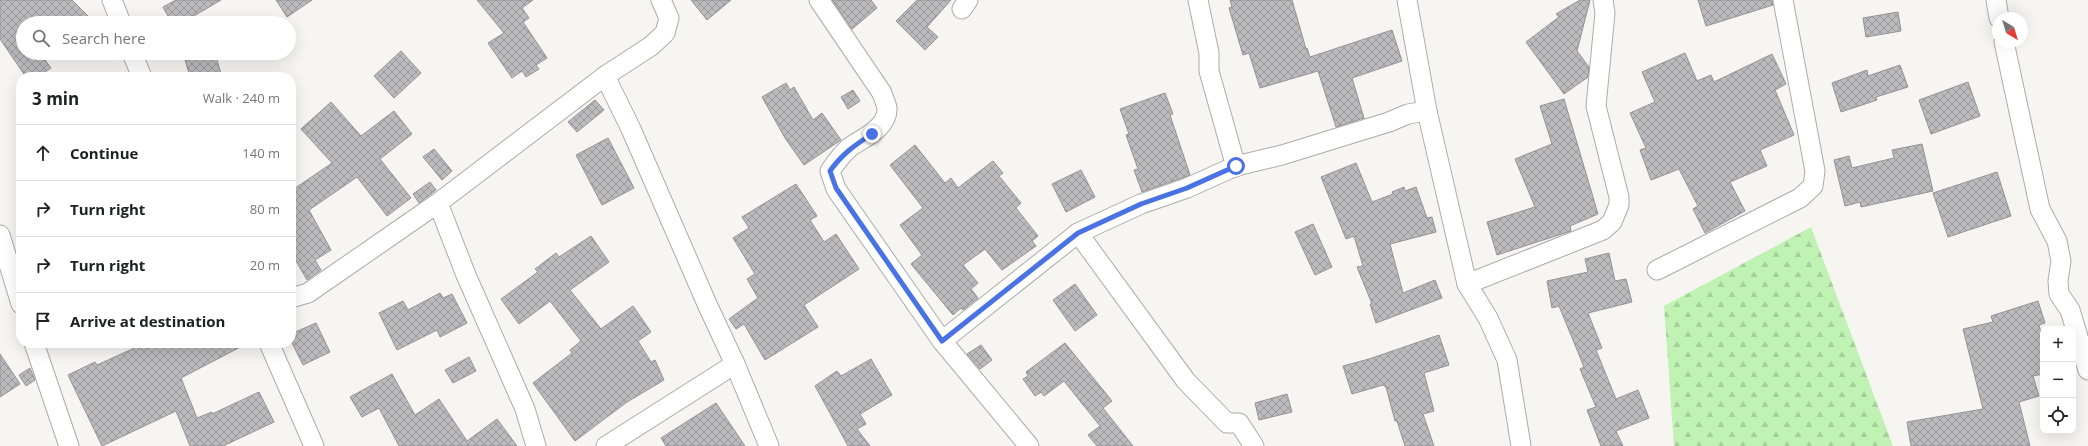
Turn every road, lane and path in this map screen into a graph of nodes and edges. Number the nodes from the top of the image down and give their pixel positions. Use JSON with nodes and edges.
{"nodes":[{"id":1,"x":112,"y":0,"type":"edge"},
{"id":2,"x":661,"y":0,"type":"edge"},
{"id":3,"x":819,"y":0,"type":"edge"},
{"id":4,"x":1198,"y":0,"type":"edge"},
{"id":5,"x":1408,"y":0,"type":"edge"},
{"id":6,"x":1603,"y":0,"type":"edge"},
{"id":7,"x":1783,"y":0,"type":"edge"},
{"id":8,"x":1996,"y":0,"type":"edge"},
{"id":9,"x":1998,"y":12,"type":"edge"},
{"id":10,"x":118,"y":16,"type":"edge"},
{"id":11,"x":2005,"y":48,"type":"edge"},
{"id":12,"x":135,"y":60,"type":"edge"},
{"id":13,"x":140,"y":72,"type":"edge"},
{"id":14,"x":605,"y":76,"type":"junction"},
{"id":15,"x":1427,"y":110,"type":"junction"},
{"id":16,"x":1236,"y":167,"type":"junction"},
{"id":17,"x":438,"y":203,"type":"junction"},
{"id":18,"x":1078,"y":233,"type":"junction"},
{"id":19,"x":0,"y":235,"type":"edge"},
{"id":20,"x":1657,"y":270,"type":"dead end"},
{"id":21,"x":1467,"y":284,"type":"junction"},
{"id":22,"x":16,"y":288,"type":"edge"},
{"id":23,"x":296,"y":297,"type":"edge"},
{"id":24,"x":942,"y":341,"type":"junction"},
{"id":25,"x":36,"y":348,"type":"edge"},
{"id":26,"x":271,"y":348,"type":"edge"},
{"id":27,"x":735,"y":364,"type":"junction"},
{"id":28,"x":2088,"y":370,"type":"edge"},
{"id":29,"x":70,"y":446,"type":"edge"},
{"id":30,"x":314,"y":446,"type":"edge"},
{"id":31,"x":536,"y":446,"type":"edge"},
{"id":32,"x":606,"y":446,"type":"edge"},
{"id":33,"x":769,"y":446,"type":"edge"},
{"id":34,"x":1029,"y":446,"type":"edge"},
{"id":35,"x":1254,"y":446,"type":"edge"},
{"id":36,"x":1521,"y":446,"type":"edge"}],
"edges":[{"from":1,"to":10,"type":"street"},
{"from":2,"to":14,"type":"street"},
{"from":3,"to":24,"type":"street"},
{"from":4,"to":16,"type":"street"},
{"from":5,"to":15,"type":"street"},
{"from":6,"to":21,"type":"street"},
{"from":7,"to":20,"type":"street"},
{"from":8,"to":9,"type":"street"},
{"from":11,"to":28,"type":"street"},
{"from":12,"to":13,"type":"street"},
{"from":14,"to":17,"type":"street"},
{"from":14,"to":27,"type":"street"},
{"from":15,"to":16,"type":"street"},
{"from":15,"to":21,"type":"street"},
{"from":16,"to":18,"type":"street"},
{"from":17,"to":23,"type":"street"},
{"from":17,"to":31,"type":"street"},
{"from":18,"to":24,"type":"street"},
{"from":18,"to":35,"type":"street"},
{"from":19,"to":22,"type":"street"},
{"from":21,"to":36,"type":"street"},
{"from":24,"to":34,"type":"street"},
{"from":25,"to":29,"type":"street"},
{"from":26,"to":30,"type":"street"},
{"from":27,"to":32,"type":"street"},
{"from":27,"to":33,"type":"street"}]}
